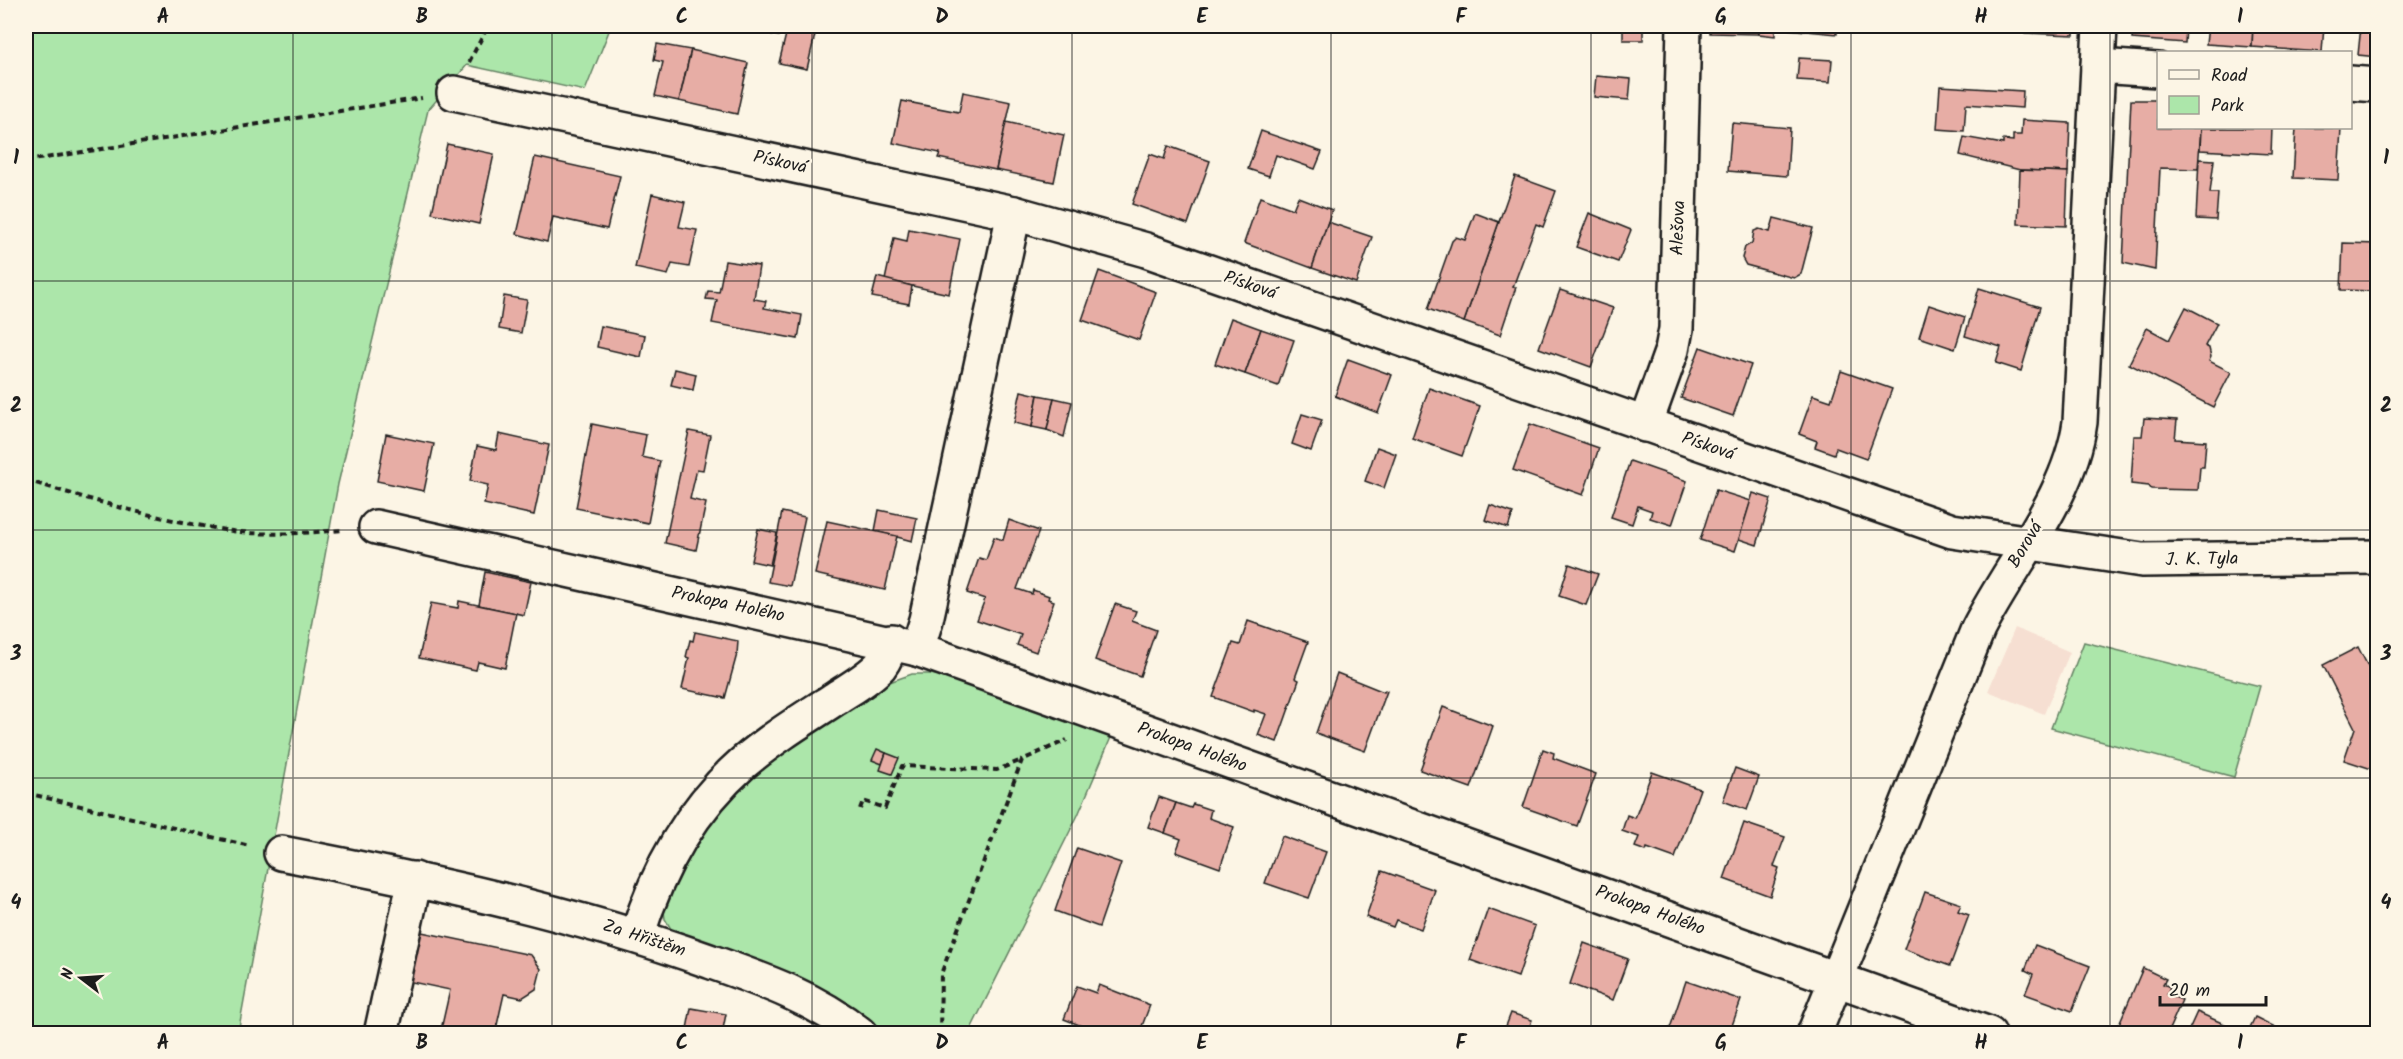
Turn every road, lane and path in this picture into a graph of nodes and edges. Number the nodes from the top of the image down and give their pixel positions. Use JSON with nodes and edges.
{"nodes":[{"id":1,"x":1684,"y":26,"type":"edge"},
{"id":2,"x":2100,"y":26,"type":"edge"},
{"id":3,"x":2098,"y":66,"type":"junction"},
{"id":4,"x":2157,"y":70,"type":"edge"},
{"id":5,"x":2352,"y":83,"type":"edge"},
{"id":6,"x":2378,"y":85,"type":"edge"},
{"id":7,"x":454,"y":93,"type":"joint"},
{"id":8,"x":26,"y":161,"type":"edge"},
{"id":9,"x":1014,"y":213,"type":"junction"},
{"id":10,"x":1645,"y":425,"type":"junction"},
{"id":11,"x":26,"y":480,"type":"edge"},
{"id":12,"x":376,"y":527,"type":"joint"},
{"id":13,"x":2027,"y":543,"type":"junction"},
{"id":14,"x":2378,"y":557,"type":"edge"},
{"id":15,"x":904,"y":645,"type":"junction"},
{"id":16,"x":1098,"y":714,"type":"junction"},
{"id":17,"x":1022,"y":760,"type":"junction"},
{"id":18,"x":26,"y":793,"type":"edge"},
{"id":19,"x":860,"y":808,"type":"dead end"},
{"id":20,"x":281,"y":854,"type":"joint"},
{"id":21,"x":415,"y":879,"type":"junction"},
{"id":22,"x":637,"y":936,"type":"junction"},
{"id":23,"x":1838,"y":978,"type":"junction"},
{"id":24,"x":381,"y":1034,"type":"edge"},
{"id":25,"x":860,"y":1034,"type":"edge"},
{"id":26,"x":940,"y":1034,"type":"edge"},
{"id":27,"x":1814,"y":1034,"type":"edge"},
{"id":28,"x":1989,"y":1034,"type":"edge"}],
"edges":[{"from":1,"to":10,"type":"street","name":"Alešova"},
{"from":2,"to":3,"type":"street","name":"Borová"},
{"from":3,"to":4,"type":"street"},
{"from":3,"to":13,"type":"street","name":"Borová"},
{"from":5,"to":6,"type":"street"},
{"from":7,"to":8,"type":"path"},
{"from":7,"to":9,"type":"street","name":"Písková"},
{"from":9,"to":10,"type":"street","name":"Písková"},
{"from":9,"to":15,"type":"street"},
{"from":10,"to":13,"type":"street","name":"Písková"},
{"from":11,"to":12,"type":"path"},
{"from":12,"to":15,"type":"street","name":"Prokopa Holého"},
{"from":13,"to":14,"type":"street","name":"J. K. Tyla"},
{"from":13,"to":23,"type":"street","name":"Borová"},
{"from":15,"to":16,"type":"street","name":"Prokopa Holého"},
{"from":15,"to":22,"type":"street"},
{"from":16,"to":17,"type":"path"},
{"from":16,"to":23,"type":"street","name":"Prokopa Holého"},
{"from":17,"to":19,"type":"path"},
{"from":17,"to":26,"type":"path"},
{"from":18,"to":20,"type":"path"},
{"from":20,"to":21,"type":"street","name":"Za Hřištěm"},
{"from":21,"to":22,"type":"street","name":"Za Hřištěm"},
{"from":21,"to":24,"type":"street"},
{"from":22,"to":25,"type":"street","name":"Za Hřištěm"},
{"from":23,"to":27,"type":"street","name":"Borová"},
{"from":23,"to":28,"type":"street","name":"Prokopa Holého"}]}
